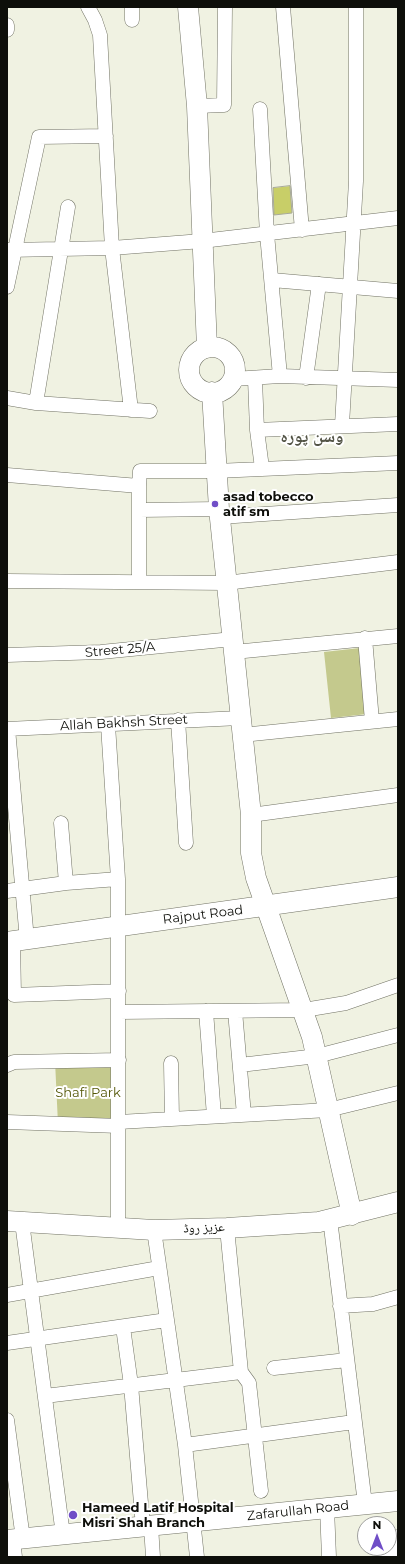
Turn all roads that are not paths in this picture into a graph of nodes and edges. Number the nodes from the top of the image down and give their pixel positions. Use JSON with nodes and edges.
{"nodes":[{"id":1,"x":88,"y":7,"type":"edge"},
{"id":2,"x":188,"y":7,"type":"edge"},
{"id":3,"x":225,"y":7,"type":"edge"},
{"id":4,"x":282,"y":7,"type":"edge"},
{"id":5,"x":356,"y":7,"type":"edge"},
{"id":6,"x":7,"y":25,"type":"edge"},
{"id":7,"x":7,"y":30,"type":"edge"},
{"id":8,"x":197,"y":106,"type":"junction"},
{"id":9,"x":260,"y":110,"type":"dead end"},
{"id":10,"x":106,"y":136,"type":"junction"},
{"id":11,"x":68,"y":207,"type":"dead end"},
{"id":12,"x":398,"y":218,"type":"edge"},
{"id":13,"x":353,"y":223,"type":"junction"},
{"id":14,"x":302,"y":230,"type":"junction"},
{"id":15,"x":267,"y":234,"type":"junction"},
{"id":16,"x":202,"y":241,"type":"junction"},
{"id":17,"x":112,"y":248,"type":"junction"},
{"id":18,"x":60,"y":249,"type":"junction"},
{"id":19,"x":11,"y":250,"type":"edge"},
{"id":20,"x":272,"y":280,"type":"junction"},
{"id":21,"x":319,"y":284,"type":"junction"},
{"id":22,"x":349,"y":286,"type":"junction"},
{"id":23,"x":7,"y":287,"type":"edge"},
{"id":24,"x":398,"y":291,"type":"edge"},
{"id":25,"x":207,"y":348,"type":"junction"},
{"id":26,"x":280,"y":376,"type":"junction"},
{"id":27,"x":306,"y":378,"type":"junction"},
{"id":28,"x":233,"y":379,"type":"junction"},
{"id":29,"x":255,"y":379,"type":"junction"},
{"id":30,"x":344,"y":379,"type":"junction"},
{"id":31,"x":398,"y":380,"type":"edge"},
{"id":32,"x":212,"y":392,"type":"junction"},
{"id":33,"x":7,"y":398,"type":"edge"},
{"id":34,"x":36,"y":403,"type":"junction"},
{"id":35,"x":131,"y":410,"type":"junction"},
{"id":36,"x":150,"y":411,"type":"dead end"},
{"id":37,"x":398,"y":424,"type":"edge"},
{"id":38,"x":342,"y":425,"type":"junction"},
{"id":39,"x":257,"y":430,"type":"junction"},
{"id":40,"x":398,"y":463,"type":"edge"},
{"id":41,"x":262,"y":468,"type":"junction"},
{"id":42,"x":216,"y":471,"type":"junction"},
{"id":43,"x":7,"y":475,"type":"edge"},
{"id":44,"x":139,"y":486,"type":"junction"},
{"id":45,"x":398,"y":504,"type":"edge"},
{"id":46,"x":139,"y":510,"type":"junction"},
{"id":47,"x":220,"y":513,"type":"junction"},
{"id":48,"x":398,"y":562,"type":"edge"},
{"id":49,"x":7,"y":581,"type":"edge"},
{"id":50,"x":139,"y":582,"type":"junction"},
{"id":51,"x":226,"y":583,"type":"junction"},
{"id":52,"x":398,"y":636,"type":"edge"},
{"id":53,"x":365,"y":638,"type":"junction"},
{"id":54,"x":233,"y":645,"type":"junction"},
{"id":55,"x":7,"y":655,"type":"edge"},
{"id":56,"x":398,"y":719,"type":"edge"},
{"id":57,"x":178,"y":720,"type":"junction"},
{"id":58,"x":372,"y":721,"type":"junction"},
{"id":59,"x":108,"y":725,"type":"junction"},
{"id":60,"x":241,"y":726,"type":"junction"},
{"id":61,"x":8,"y":729,"type":"edge"},
{"id":62,"x":398,"y":795,"type":"edge"},
{"id":63,"x":251,"y":815,"type":"junction"},
{"id":64,"x":61,"y":823,"type":"dead end"},
{"id":65,"x":186,"y":843,"type":"dead end"},
{"id":66,"x":118,"y":879,"type":"junction"},
{"id":67,"x":66,"y":883,"type":"junction"},
{"id":68,"x":398,"y":887,"type":"edge"},
{"id":69,"x":22,"y":890,"type":"junction"},
{"id":70,"x":7,"y":891,"type":"edge"},
{"id":71,"x":266,"y":906,"type":"junction"},
{"id":72,"x":118,"y":926,"type":"junction"},
{"id":73,"x":15,"y":941,"type":"edge"},
{"id":74,"x":398,"y":986,"type":"edge"},
{"id":75,"x":119,"y":991,"type":"junction"},
{"id":76,"x":304,"y":1010,"type":"junction"},
{"id":77,"x":206,"y":1011,"type":"junction"},
{"id":78,"x":235,"y":1011,"type":"junction"},
{"id":79,"x":119,"y":1012,"type":"junction"},
{"id":80,"x":398,"y":1035,"type":"edge"},
{"id":81,"x":317,"y":1056,"type":"junction"},
{"id":82,"x":119,"y":1060,"type":"junction"},
{"id":83,"x":171,"y":1063,"type":"dead end"},
{"id":84,"x":7,"y":1065,"type":"edge"},
{"id":85,"x":240,"y":1065,"type":"junction"},
{"id":86,"x":398,"y":1093,"type":"edge"},
{"id":87,"x":328,"y":1110,"type":"junction"},
{"id":88,"x":244,"y":1115,"type":"junction"},
{"id":89,"x":214,"y":1116,"type":"junction"},
{"id":90,"x":172,"y":1119,"type":"junction"},
{"id":91,"x":7,"y":1122,"type":"edge"},
{"id":92,"x":119,"y":1124,"type":"junction"},
{"id":93,"x":398,"y":1202,"type":"edge"},
{"id":94,"x":352,"y":1215,"type":"junction"},
{"id":95,"x":330,"y":1219,"type":"junction"},
{"id":96,"x":14,"y":1221,"type":"edge"},
{"id":97,"x":118,"y":1228,"type":"junction"},
{"id":98,"x":227,"y":1228,"type":"junction"},
{"id":99,"x":154,"y":1230,"type":"junction"},
{"id":100,"x":159,"y":1268,"type":"junction"},
{"id":101,"x":31,"y":1291,"type":"junction"},
{"id":102,"x":7,"y":1295,"type":"edge"},
{"id":103,"x":398,"y":1297,"type":"edge"},
{"id":104,"x":340,"y":1306,"type":"junction"},
{"id":105,"x":167,"y":1320,"type":"junction"},
{"id":106,"x":123,"y":1327,"type":"junction"},
{"id":107,"x":37,"y":1340,"type":"junction"},
{"id":108,"x":7,"y":1343,"type":"edge"},
{"id":109,"x":347,"y":1360,"type":"junction"},
{"id":110,"x":274,"y":1368,"type":"dead end"},
{"id":111,"x":241,"y":1372,"type":"junction"},
{"id":112,"x":175,"y":1380,"type":"junction"},
{"id":113,"x":131,"y":1385,"type":"junction"},
{"id":114,"x":45,"y":1396,"type":"junction"},
{"id":115,"x":7,"y":1420,"type":"edge"},
{"id":116,"x":354,"y":1422,"type":"junction"},
{"id":117,"x":254,"y":1434,"type":"junction"},
{"id":118,"x":185,"y":1445,"type":"junction"},
{"id":119,"x":261,"y":1491,"type":"dead end"},
{"id":120,"x":398,"y":1501,"type":"edge"},
{"id":121,"x":365,"y":1504,"type":"junction"},
{"id":122,"x":327,"y":1508,"type":"junction"},
{"id":123,"x":194,"y":1522,"type":"junction"},
{"id":124,"x":147,"y":1526,"type":"junction"},
{"id":125,"x":64,"y":1535,"type":"junction"},
{"id":126,"x":398,"y":1540,"type":"edge"},
{"id":127,"x":14,"y":1544,"type":"edge"},
{"id":128,"x":153,"y":1557,"type":"edge"},
{"id":129,"x":197,"y":1557,"type":"edge"},
{"id":130,"x":329,"y":1557,"type":"edge"},
{"id":131,"x":388,"y":1557,"type":"edge"}],
"edges":[{"from":1,"to":10,"type":"street"},
{"from":2,"to":8,"type":"street"},
{"from":3,"to":8,"type":"street"},
{"from":4,"to":14,"type":"street"},
{"from":5,"to":13,"type":"street"},
{"from":6,"to":7,"type":"street"},
{"from":8,"to":16,"type":"street"},
{"from":9,"to":15,"type":"street"},
{"from":10,"to":17,"type":"street"},
{"from":10,"to":19,"type":"street"},
{"from":11,"to":18,"type":"street"},
{"from":12,"to":13,"type":"street"},
{"from":13,"to":14,"type":"street"},
{"from":13,"to":22,"type":"street"},
{"from":14,"to":15,"type":"street"},
{"from":15,"to":16,"type":"street"},
{"from":15,"to":20,"type":"street"},
{"from":16,"to":17,"type":"street"},
{"from":16,"to":25,"type":"street"},
{"from":17,"to":18,"type":"street"},
{"from":17,"to":35,"type":"street"},
{"from":18,"to":19,"type":"street"},
{"from":18,"to":34,"type":"street"},
{"from":19,"to":23,"type":"street"},
{"from":20,"to":21,"type":"street"},
{"from":20,"to":26,"type":"street"},
{"from":21,"to":22,"type":"street"},
{"from":21,"to":27,"type":"street"},
{"from":22,"to":24,"type":"street"},
{"from":22,"to":30,"type":"street"},
{"from":25,"to":28,"type":"street"},
{"from":25,"to":32,"type":"street"},
{"from":26,"to":27,"type":"street"},
{"from":26,"to":29,"type":"street"},
{"from":27,"to":30,"type":"street"},
{"from":28,"to":29,"type":"street"},
{"from":28,"to":32,"type":"street"},
{"from":29,"to":39,"type":"street"},
{"from":30,"to":31,"type":"street"},
{"from":30,"to":38,"type":"street"},
{"from":32,"to":42,"type":"street"},
{"from":33,"to":34,"type":"street"},
{"from":34,"to":35,"type":"street"},
{"from":35,"to":36,"type":"street"},
{"from":37,"to":38,"type":"street"},
{"from":38,"to":39,"type":"street"},
{"from":39,"to":41,"type":"street"},
{"from":40,"to":41,"type":"street"},
{"from":41,"to":42,"type":"street"},
{"from":42,"to":44,"type":"street"},
{"from":42,"to":47,"type":"street"},
{"from":43,"to":44,"type":"street"},
{"from":44,"to":46,"type":"street"},
{"from":45,"to":47,"type":"street"},
{"from":46,"to":47,"type":"street"},
{"from":46,"to":50,"type":"street"},
{"from":47,"to":51,"type":"street"},
{"from":48,"to":51,"type":"street"},
{"from":49,"to":50,"type":"street"},
{"from":50,"to":51,"type":"street"},
{"from":51,"to":54,"type":"street"},
{"from":52,"to":53,"type":"street","name":"Street 25/A"},
{"from":53,"to":54,"type":"street","name":"Street 25/A"},
{"from":53,"to":58,"type":"street"},
{"from":54,"to":55,"type":"street","name":"Street 25/A"},
{"from":54,"to":60,"type":"street"},
{"from":56,"to":58,"type":"street","name":"Allah Bakhsh Street"},
{"from":57,"to":59,"type":"street","name":"Allah Bakhsh Street"},
{"from":57,"to":60,"type":"street","name":"Allah Bakhsh Street"},
{"from":57,"to":65,"type":"street"},
{"from":58,"to":60,"type":"street","name":"Allah Bakhsh Street"},
{"from":59,"to":61,"type":"street","name":"Allah Bakhsh Street"},
{"from":59,"to":66,"type":"street"},
{"from":60,"to":63,"type":"street"},
{"from":61,"to":69,"type":"street"},
{"from":62,"to":63,"type":"street"},
{"from":63,"to":71,"type":"street"},
{"from":64,"to":67,"type":"street"},
{"from":66,"to":67,"type":"street"},
{"from":66,"to":72,"type":"street"},
{"from":67,"to":69,"type":"street"},
{"from":68,"to":71,"type":"street","name":"Rajput Road"},
{"from":69,"to":70,"type":"street"},
{"from":69,"to":73,"type":"street"},
{"from":71,"to":72,"type":"street","name":"Rajput Road"},
{"from":71,"to":76,"type":"street"},
{"from":72,"to":73,"type":"street","name":"Rajput Road"},
{"from":72,"to":75,"type":"street"},
{"from":73,"to":75,"type":"street"},
{"from":74,"to":76,"type":"street"},
{"from":75,"to":79,"type":"street"},
{"from":76,"to":78,"type":"street"},
{"from":76,"to":81,"type":"street"},
{"from":77,"to":78,"type":"street"},
{"from":77,"to":79,"type":"street"},
{"from":77,"to":89,"type":"street"},
{"from":78,"to":85,"type":"street"},
{"from":79,"to":82,"type":"street"},
{"from":80,"to":81,"type":"street"},
{"from":81,"to":85,"type":"street"},
{"from":81,"to":87,"type":"street"},
{"from":82,"to":84,"type":"street"},
{"from":82,"to":92,"type":"street"},
{"from":83,"to":90,"type":"street"},
{"from":85,"to":88,"type":"street"},
{"from":86,"to":87,"type":"street"},
{"from":87,"to":88,"type":"street"},
{"from":87,"to":94,"type":"street"},
{"from":88,"to":89,"type":"street"},
{"from":89,"to":90,"type":"street"},
{"from":90,"to":92,"type":"street"},
{"from":91,"to":92,"type":"street"},
{"from":92,"to":97,"type":"street"},
{"from":93,"to":94,"type":"street","name":"عزیز روڈ"},
{"from":94,"to":95,"type":"street","name":"عزیز روڈ"},
{"from":95,"to":98,"type":"street","name":"عزیز روڈ"},
{"from":95,"to":104,"type":"street"},
{"from":96,"to":97,"type":"street","name":"عزیز روڈ"},
{"from":96,"to":101,"type":"street"},
{"from":97,"to":99,"type":"street","name":"عزیز روڈ"},
{"from":98,"to":99,"type":"street","name":"عزیز روڈ"},
{"from":98,"to":111,"type":"street"},
{"from":99,"to":100,"type":"street"},
{"from":100,"to":101,"type":"street"},
{"from":100,"to":105,"type":"street"},
{"from":101,"to":102,"type":"street"},
{"from":101,"to":107,"type":"street"},
{"from":103,"to":104,"type":"street"},
{"from":104,"to":109,"type":"street"},
{"from":105,"to":106,"type":"street"},
{"from":105,"to":112,"type":"street"},
{"from":106,"to":107,"type":"street"},
{"from":106,"to":113,"type":"street"},
{"from":107,"to":108,"type":"street"},
{"from":107,"to":114,"type":"street"},
{"from":109,"to":110,"type":"street"},
{"from":109,"to":116,"type":"street"},
{"from":111,"to":112,"type":"street"},
{"from":111,"to":117,"type":"street"},
{"from":112,"to":113,"type":"street"},
{"from":112,"to":118,"type":"street"},
{"from":113,"to":114,"type":"street"},
{"from":113,"to":124,"type":"street"},
{"from":114,"to":125,"type":"street"},
{"from":115,"to":127,"type":"street"},
{"from":116,"to":117,"type":"street"},
{"from":116,"to":121,"type":"street"},
{"from":117,"to":118,"type":"street"},
{"from":117,"to":119,"type":"street"},
{"from":118,"to":123,"type":"street"},
{"from":120,"to":121,"type":"street","name":"Zafarullah Road"},
{"from":121,"to":122,"type":"street","name":"Zafarullah Road"},
{"from":122,"to":123,"type":"street","name":"Zafarullah Road"},
{"from":122,"to":130,"type":"street"},
{"from":123,"to":124,"type":"street","name":"Zafarullah Road"},
{"from":123,"to":129,"type":"street"},
{"from":124,"to":125,"type":"street","name":"Zafarullah Road"},
{"from":124,"to":128,"type":"street"},
{"from":125,"to":127,"type":"street","name":"Zafarullah Road"},
{"from":126,"to":131,"type":"street"}]}
